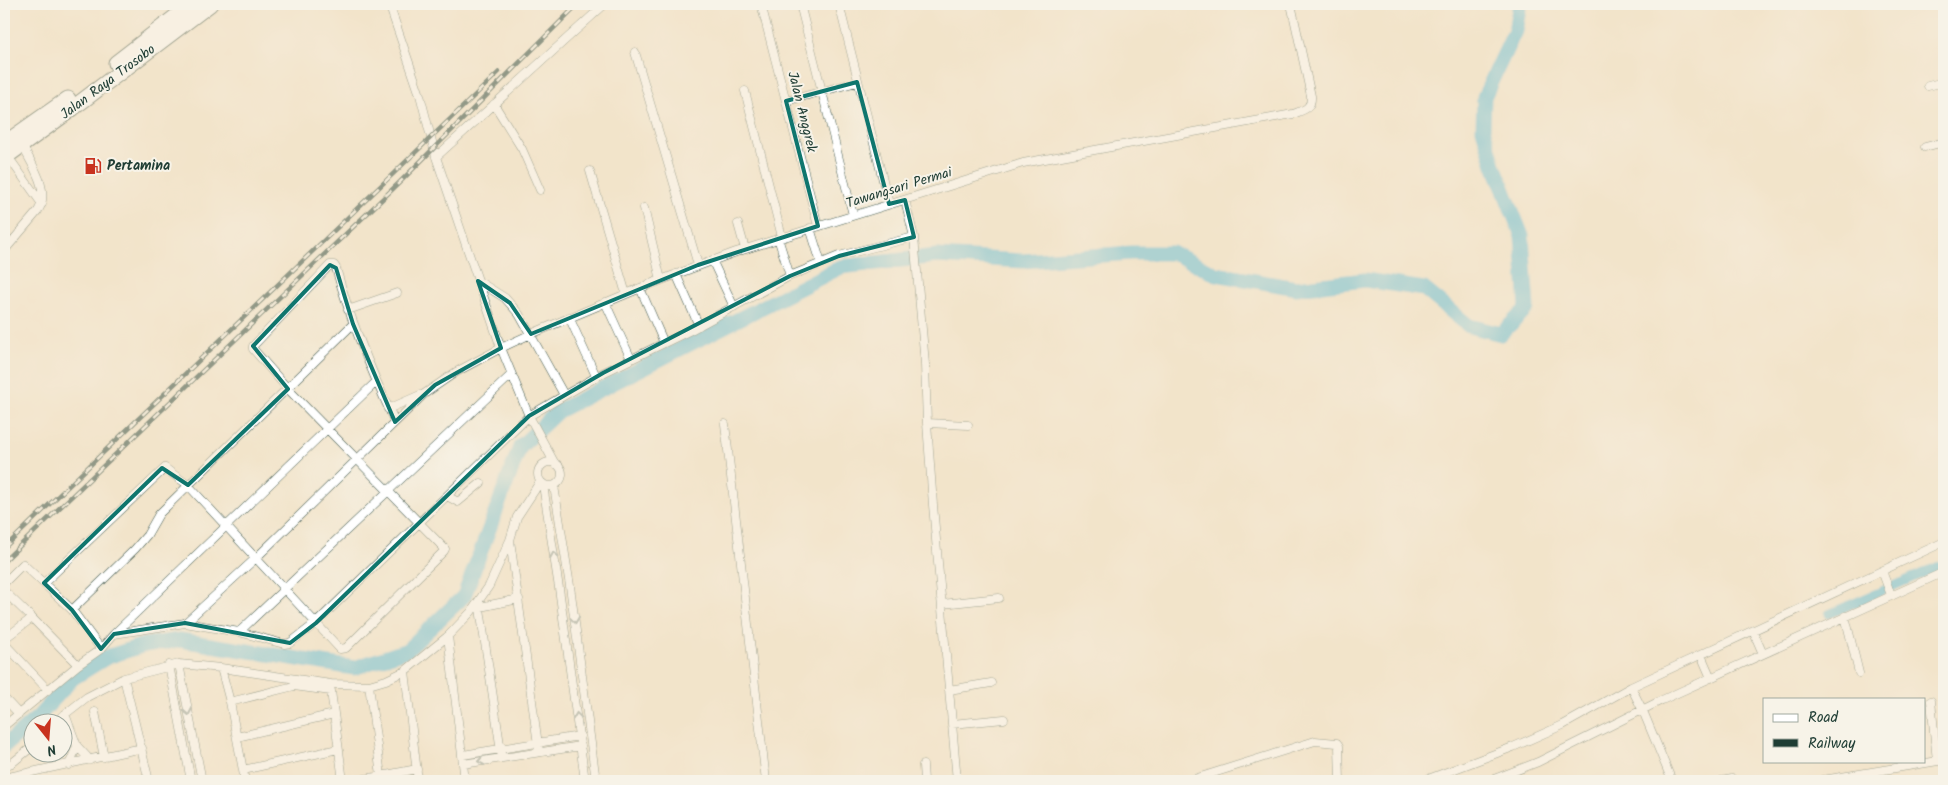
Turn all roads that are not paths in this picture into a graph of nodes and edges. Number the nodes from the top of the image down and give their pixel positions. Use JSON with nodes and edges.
{"nodes":[{"id":1,"x":193,"y":4,"type":"edge"},
{"id":2,"x":210,"y":4,"type":"edge"},
{"id":3,"x":389,"y":4,"type":"edge"},
{"id":4,"x":605,"y":4,"type":"edge"},
{"id":5,"x":761,"y":4,"type":"edge"},
{"id":6,"x":800,"y":4,"type":"edge"},
{"id":7,"x":839,"y":4,"type":"edge"},
{"id":8,"x":1291,"y":4,"type":"edge"},
{"id":9,"x":635,"y":52,"type":"dead end"},
{"id":10,"x":857,"y":82,"type":"junction"},
{"id":11,"x":1944,"y":82,"type":"edge"},
{"id":12,"x":1928,"y":86,"type":"dead end"},
{"id":13,"x":745,"y":91,"type":"dead end"},
{"id":14,"x":822,"y":91,"type":"junction"},
{"id":15,"x":786,"y":101,"type":"junction"},
{"id":16,"x":494,"y":104,"type":"junction"},
{"id":17,"x":1944,"y":142,"type":"edge"},
{"id":18,"x":22,"y":145,"type":"junction"},
{"id":19,"x":1925,"y":147,"type":"dead end"},
{"id":20,"x":5,"y":153,"type":"edge"},
{"id":21,"x":436,"y":156,"type":"junction"},
{"id":22,"x":590,"y":171,"type":"dead end"},
{"id":23,"x":540,"y":190,"type":"dead end"},
{"id":24,"x":905,"y":200,"type":"junction"},
{"id":25,"x":42,"y":204,"type":"junction"},
{"id":26,"x":889,"y":204,"type":"junction"},
{"id":27,"x":644,"y":208,"type":"dead end"},
{"id":28,"x":853,"y":215,"type":"junction"},
{"id":29,"x":738,"y":224,"type":"dead end"},
{"id":30,"x":814,"y":227,"type":"junction"},
{"id":31,"x":780,"y":238,"type":"junction"},
{"id":32,"x":914,"y":240,"type":"junction"},
{"id":33,"x":745,"y":249,"type":"junction"},
{"id":34,"x":4,"y":252,"type":"edge"},
{"id":35,"x":712,"y":260,"type":"junction"},
{"id":36,"x":821,"y":263,"type":"junction"},
{"id":37,"x":698,"y":265,"type":"junction"},
{"id":38,"x":676,"y":274,"type":"junction"},
{"id":39,"x":790,"y":276,"type":"junction"},
{"id":40,"x":661,"y":280,"type":"junction"},
{"id":41,"x":478,"y":281,"type":"junction"},
{"id":42,"x":640,"y":288,"type":"junction"},
{"id":43,"x":397,"y":293,"type":"dead end"},
{"id":44,"x":626,"y":294,"type":"junction"},
{"id":45,"x":605,"y":302,"type":"junction"},
{"id":46,"x":734,"y":307,"type":"junction"},
{"id":47,"x":348,"y":310,"type":"junction"},
{"id":48,"x":569,"y":317,"type":"junction"},
{"id":49,"x":352,"y":324,"type":"junction"},
{"id":50,"x":699,"y":326,"type":"junction"},
{"id":51,"x":531,"y":334,"type":"junction"},
{"id":52,"x":664,"y":343,"type":"junction"},
{"id":53,"x":500,"y":348,"type":"junction"},
{"id":54,"x":631,"y":359,"type":"junction"},
{"id":55,"x":511,"y":375,"type":"junction"},
{"id":56,"x":596,"y":376,"type":"junction"},
{"id":57,"x":376,"y":382,"type":"junction"},
{"id":58,"x":288,"y":390,"type":"junction"},
{"id":59,"x":424,"y":394,"type":"junction"},
{"id":60,"x":564,"y":395,"type":"junction"},
{"id":61,"x":388,"y":409,"type":"junction"},
{"id":62,"x":531,"y":419,"type":"junction"},
{"id":63,"x":395,"y":422,"type":"junction"},
{"id":64,"x":927,"y":423,"type":"junction"},
{"id":65,"x":725,"y":424,"type":"dead end"},
{"id":66,"x":968,"y":425,"type":"dead end"},
{"id":67,"x":327,"y":428,"type":"junction"},
{"id":68,"x":545,"y":445,"type":"junction"},
{"id":69,"x":358,"y":459,"type":"junction"},
{"id":70,"x":555,"y":464,"type":"junction"},
{"id":71,"x":540,"y":468,"type":"junction"},
{"id":72,"x":481,"y":483,"type":"dead end"},
{"id":73,"x":542,"y":483,"type":"junction"},
{"id":74,"x":188,"y":485,"type":"junction"},
{"id":75,"x":554,"y":486,"type":"junction"},
{"id":76,"x":389,"y":490,"type":"junction"},
{"id":77,"x":447,"y":496,"type":"junction"},
{"id":78,"x":420,"y":522,"type":"junction"},
{"id":79,"x":226,"y":526,"type":"junction"},
{"id":80,"x":510,"y":540,"type":"junction"},
{"id":81,"x":1944,"y":542,"type":"edge"},
{"id":82,"x":256,"y":558,"type":"junction"},
{"id":83,"x":1944,"y":572,"type":"edge"},
{"id":84,"x":1882,"y":573,"type":"junction"},
{"id":85,"x":4,"y":583,"type":"edge"},
{"id":86,"x":44,"y":583,"type":"junction"},
{"id":87,"x":570,"y":586,"type":"junction"},
{"id":88,"x":559,"y":588,"type":"junction"},
{"id":89,"x":285,"y":589,"type":"junction"},
{"id":90,"x":4,"y":591,"type":"edge"},
{"id":91,"x":1890,"y":594,"type":"junction"},
{"id":92,"x":999,"y":598,"type":"dead end"},
{"id":93,"x":519,"y":600,"type":"junction"},
{"id":94,"x":942,"y":604,"type":"junction"},
{"id":95,"x":480,"y":605,"type":"junction"},
{"id":96,"x":72,"y":610,"type":"junction"},
{"id":97,"x":1845,"y":616,"type":"junction"},
{"id":98,"x":32,"y":618,"type":"junction"},
{"id":99,"x":185,"y":622,"type":"junction"},
{"id":100,"x":316,"y":623,"type":"junction"},
{"id":101,"x":240,"y":632,"type":"junction"},
{"id":102,"x":1754,"y":632,"type":"junction"},
{"id":103,"x":114,"y":634,"type":"junction"},
{"id":104,"x":448,"y":636,"type":"junction"},
{"id":105,"x":4,"y":639,"type":"edge"},
{"id":106,"x":4,"y":643,"type":"edge"},
{"id":107,"x":101,"y":649,"type":"junction"},
{"id":108,"x":1762,"y":651,"type":"junction"},
{"id":109,"x":1702,"y":656,"type":"junction"},
{"id":110,"x":179,"y":664,"type":"junction"},
{"id":111,"x":78,"y":665,"type":"junction"},
{"id":112,"x":169,"y":665,"type":"junction"},
{"id":113,"x":221,"y":668,"type":"junction"},
{"id":114,"x":405,"y":671,"type":"junction"},
{"id":115,"x":1859,"y":673,"type":"dead end"},
{"id":116,"x":1710,"y":675,"type":"junction"},
{"id":117,"x":124,"y":678,"type":"junction"},
{"id":118,"x":583,"y":683,"type":"junction"},
{"id":119,"x":991,"y":683,"type":"dead end"},
{"id":120,"x":369,"y":685,"type":"junction"},
{"id":121,"x":573,"y":685,"type":"junction"},
{"id":122,"x":48,"y":690,"type":"junction"},
{"id":123,"x":949,"y":690,"type":"junction"},
{"id":124,"x":1633,"y":690,"type":"junction"},
{"id":125,"x":4,"y":698,"type":"edge"},
{"id":126,"x":1931,"y":701,"type":"dead end"},
{"id":127,"x":230,"y":702,"type":"junction"},
{"id":128,"x":1643,"y":710,"type":"junction"},
{"id":129,"x":68,"y":712,"type":"edge"},
{"id":130,"x":95,"y":712,"type":"dead end"},
{"id":131,"x":19,"y":714,"type":"junction"},
{"id":132,"x":334,"y":714,"type":"junction"},
{"id":133,"x":1004,"y":719,"type":"dead end"},
{"id":134,"x":952,"y":724,"type":"junction"},
{"id":135,"x":4,"y":726,"type":"edge"},
{"id":136,"x":72,"y":733,"type":"edge"},
{"id":137,"x":580,"y":736,"type":"junction"},
{"id":138,"x":237,"y":737,"type":"junction"},
{"id":139,"x":538,"y":743,"type":"junction"},
{"id":140,"x":77,"y":746,"type":"junction"},
{"id":141,"x":582,"y":746,"type":"junction"},
{"id":142,"x":142,"y":748,"type":"junction"},
{"id":143,"x":338,"y":748,"type":"junction"},
{"id":144,"x":500,"y":749,"type":"junction"},
{"id":145,"x":539,"y":752,"type":"junction"},
{"id":146,"x":22,"y":755,"type":"edge"},
{"id":147,"x":463,"y":755,"type":"junction"},
{"id":148,"x":104,"y":757,"type":"junction"},
{"id":149,"x":502,"y":758,"type":"junction"},
{"id":150,"x":90,"y":760,"type":"junction"},
{"id":151,"x":1941,"y":761,"type":"edge"},
{"id":152,"x":463,"y":764,"type":"junction"},
{"id":153,"x":922,"y":764,"type":"dead end"},
{"id":154,"x":69,"y":765,"type":"junction"},
{"id":155,"x":4,"y":766,"type":"edge"},
{"id":156,"x":417,"y":769,"type":"junction"},
{"id":157,"x":243,"y":770,"type":"junction"},
{"id":158,"x":381,"y":776,"type":"junction"},
{"id":159,"x":4,"y":778,"type":"edge"},
{"id":160,"x":148,"y":781,"type":"edge"},
{"id":161,"x":192,"y":781,"type":"edge"},
{"id":162,"x":202,"y":781,"type":"edge"},
{"id":163,"x":245,"y":781,"type":"edge"},
{"id":164,"x":343,"y":781,"type":"edge"},
{"id":165,"x":355,"y":781,"type":"edge"},
{"id":166,"x":418,"y":781,"type":"edge"},
{"id":167,"x":465,"y":781,"type":"edge"},
{"id":168,"x":585,"y":781,"type":"edge"},
{"id":169,"x":596,"y":781,"type":"edge"},
{"id":170,"x":766,"y":781,"type":"edge"},
{"id":171,"x":924,"y":781,"type":"edge"},
{"id":172,"x":957,"y":781,"type":"edge"},
{"id":173,"x":1188,"y":781,"type":"edge"},
{"id":174,"x":1340,"y":781,"type":"edge"},
{"id":175,"x":1423,"y":781,"type":"edge"},
{"id":176,"x":1489,"y":781,"type":"edge"},
{"id":177,"x":1672,"y":781,"type":"edge"},
{"id":178,"x":1721,"y":781,"type":"edge"},
{"id":179,"x":1734,"y":781,"type":"edge"},
{"id":180,"x":1817,"y":781,"type":"edge"}],
"edges":[{"from":1,"to":20,"type":"highway","name":"Jalan Raya Trosobo"},
{"from":2,"to":18,"type":"highway","name":"Jalan Raya Trosobo"},
{"from":3,"to":21,"type":"street"},
{"from":4,"to":16,"type":"street"},
{"from":5,"to":15,"type":"street","name":"Jalan Anggrek"},
{"from":6,"to":14,"type":"street"},
{"from":7,"to":10,"type":"street"},
{"from":8,"to":24,"type":"street","name":"Tawangsari Permai"},
{"from":9,"to":37,"type":"street"},
{"from":10,"to":14,"type":"street"},
{"from":10,"to":26,"type":"street"},
{"from":11,"to":12,"type":"street"},
{"from":13,"to":31,"type":"street"},
{"from":14,"to":15,"type":"street"},
{"from":14,"to":28,"type":"street"},
{"from":15,"to":30,"type":"street","name":"Jalan Anggrek"},
{"from":16,"to":21,"type":"street"},
{"from":16,"to":23,"type":"street"},
{"from":17,"to":19,"type":"street"},
{"from":18,"to":20,"type":"highway","name":"Jalan Raya Trosobo"},
{"from":18,"to":25,"type":"street"},
{"from":20,"to":25,"type":"street"},
{"from":21,"to":41,"type":"street"},
{"from":22,"to":44,"type":"street"},
{"from":24,"to":26,"type":"street","name":"Tawangsari Permai"},
{"from":24,"to":32,"type":"street"},
{"from":25,"to":34,"type":"street"},
{"from":26,"to":28,"type":"street","name":"Tawangsari Permai"},
{"from":27,"to":40,"type":"street"},
{"from":28,"to":30,"type":"street","name":"Tawangsari Permai"},
{"from":29,"to":33,"type":"street"},
{"from":30,"to":31,"type":"street","name":"Tawangsari Permai"},
{"from":30,"to":36,"type":"street","name":"Jalan Anggrek"},
{"from":31,"to":33,"type":"street","name":"Tawangsari Permai"},
{"from":31,"to":39,"type":"street"},
{"from":32,"to":36,"type":"street"},
{"from":32,"to":64,"type":"street"},
{"from":33,"to":35,"type":"street","name":"Tawangsari Permai"},
{"from":35,"to":37,"type":"street","name":"Tawangsari Permai"},
{"from":35,"to":46,"type":"street"},
{"from":36,"to":39,"type":"street"},
{"from":37,"to":38,"type":"street","name":"Tawangsari Permai"},
{"from":38,"to":40,"type":"street","name":"Tawangsari Permai"},
{"from":38,"to":50,"type":"street"},
{"from":39,"to":46,"type":"street"},
{"from":40,"to":42,"type":"street","name":"Tawangsari Permai"},
{"from":41,"to":51,"type":"street"},
{"from":41,"to":53,"type":"street"},
{"from":42,"to":44,"type":"street","name":"Tawangsari Permai"},
{"from":42,"to":52,"type":"street"},
{"from":43,"to":47,"type":"street"},
{"from":44,"to":45,"type":"street","name":"Tawangsari Permai"},
{"from":45,"to":48,"type":"street","name":"Tawangsari Permai"},
{"from":45,"to":54,"type":"street"},
{"from":46,"to":50,"type":"street"},
{"from":47,"to":49,"type":"street"},
{"from":47,"to":58,"type":"street"},
{"from":48,"to":51,"type":"street","name":"Tawangsari Permai"},
{"from":48,"to":56,"type":"street"},
{"from":49,"to":57,"type":"street"},
{"from":49,"to":58,"type":"street"},
{"from":50,"to":52,"type":"street"},
{"from":51,"to":53,"type":"street","name":"Tawangsari Permai"},
{"from":51,"to":60,"type":"street"},
{"from":52,"to":54,"type":"street"},
{"from":53,"to":55,"type":"street"},
{"from":53,"to":59,"type":"street","name":"Tawangsari Permai"},
{"from":54,"to":56,"type":"street"},
{"from":55,"to":62,"type":"street"},
{"from":55,"to":76,"type":"street"},
{"from":56,"to":60,"type":"street"},
{"from":57,"to":61,"type":"street"},
{"from":57,"to":67,"type":"street"},
{"from":58,"to":67,"type":"street"},
{"from":58,"to":74,"type":"street"},
{"from":59,"to":61,"type":"street"},
{"from":59,"to":63,"type":"street"},
{"from":60,"to":62,"type":"street"},
{"from":61,"to":63,"type":"street"},
{"from":62,"to":68,"type":"street"},
{"from":62,"to":77,"type":"street"},
{"from":63,"to":69,"type":"street"},
{"from":64,"to":66,"type":"street"},
{"from":64,"to":94,"type":"street"},
{"from":65,"to":170,"type":"street"},
{"from":67,"to":69,"type":"street"},
{"from":67,"to":79,"type":"street"},
{"from":68,"to":70,"type":"street"},
{"from":68,"to":71,"type":"street"},
{"from":69,"to":76,"type":"street"},
{"from":69,"to":82,"type":"street"},
{"from":70,"to":71,"type":"street"},
{"from":70,"to":75,"type":"street"},
{"from":71,"to":73,"type":"street"},
{"from":72,"to":77,"type":"street"},
{"from":73,"to":75,"type":"street"},
{"from":73,"to":80,"type":"street"},
{"from":88,"to":73,"type":"street","one_way":true},
{"from":74,"to":79,"type":"street"},
{"from":74,"to":86,"type":"street"},
{"from":74,"to":96,"type":"street"},
{"from":75,"to":87,"type":"street"},
{"from":76,"to":78,"type":"street"},
{"from":76,"to":89,"type":"street"},
{"from":77,"to":78,"type":"street"},
{"from":78,"to":100,"type":"street"},
{"from":78,"to":100,"type":"street"},
{"from":79,"to":82,"type":"street"},
{"from":79,"to":103,"type":"street"},
{"from":80,"to":93,"type":"street"},
{"from":80,"to":95,"type":"street"},
{"from":81,"to":84,"type":"street"},
{"from":82,"to":89,"type":"street"},
{"from":82,"to":99,"type":"street"},
{"from":83,"to":91,"type":"street"},
{"from":84,"to":91,"type":"street"},
{"from":84,"to":102,"type":"street"},
{"from":85,"to":86,"type":"street"},
{"from":86,"to":96,"type":"street"},
{"from":87,"to":88,"type":"street"},
{"from":87,"to":118,"type":"street","one_way":true},
{"from":88,"to":121,"type":"street"},
{"from":89,"to":100,"type":"street"},
{"from":89,"to":101,"type":"street"},
{"from":90,"to":98,"type":"street"},
{"from":91,"to":97,"type":"street"},
{"from":92,"to":94,"type":"street"},
{"from":93,"to":95,"type":"street"},
{"from":93,"to":139,"type":"street"},
{"from":94,"to":123,"type":"street"},
{"from":95,"to":104,"type":"street"},
{"from":95,"to":144,"type":"street"},
{"from":96,"to":107,"type":"street"},
{"from":97,"to":108,"type":"street"},
{"from":97,"to":115,"type":"street"},
{"from":98,"to":105,"type":"street"},
{"from":98,"to":111,"type":"street"},
{"from":99,"to":101,"type":"street"},
{"from":99,"to":103,"type":"street"},
{"from":100,"to":101,"type":"street"},
{"from":102,"to":108,"type":"street"},
{"from":102,"to":109,"type":"street"},
{"from":103,"to":107,"type":"street"},
{"from":104,"to":114,"type":"street"},
{"from":104,"to":147,"type":"street"},
{"from":106,"to":122,"type":"street"},
{"from":107,"to":111,"type":"street"},
{"from":108,"to":116,"type":"street"},
{"from":109,"to":116,"type":"street"},
{"from":109,"to":124,"type":"street"},
{"from":110,"to":112,"type":"street"},
{"from":110,"to":113,"type":"street"},
{"from":110,"to":162,"type":"street","one_way":true},
{"from":111,"to":122,"type":"street"},
{"from":112,"to":117,"type":"street"},
{"from":112,"to":161,"type":"street"},
{"from":113,"to":120,"type":"street"},
{"from":113,"to":127,"type":"street"},
{"from":114,"to":120,"type":"street"},
{"from":114,"to":156,"type":"street"},
{"from":116,"to":128,"type":"street"},
{"from":117,"to":129,"type":"street"},
{"from":117,"to":142,"type":"street"},
{"from":118,"to":121,"type":"street"},
{"from":118,"to":169,"type":"street"},
{"from":119,"to":123,"type":"street"},
{"from":120,"to":158,"type":"street"},
{"from":137,"to":121,"type":"street","one_way":true},
{"from":122,"to":131,"type":"street"},
{"from":123,"to":134,"type":"street"},
{"from":124,"to":128,"type":"street"},
{"from":124,"to":175,"type":"street"},
{"from":125,"to":131,"type":"street"},
{"from":126,"to":151,"type":"street"},
{"from":127,"to":132,"type":"street"},
{"from":127,"to":138,"type":"street"},
{"from":128,"to":176,"type":"street"},
{"from":128,"to":177,"type":"street"},
{"from":130,"to":148,"type":"street"},
{"from":131,"to":135,"type":"street"},
{"from":132,"to":138,"type":"street"},
{"from":132,"to":143,"type":"street"},
{"from":133,"to":134,"type":"street"},
{"from":134,"to":172,"type":"street"},
{"from":136,"to":140,"type":"street"},
{"from":137,"to":139,"type":"street"},
{"from":137,"to":141,"type":"street"},
{"from":138,"to":157,"type":"street"},
{"from":139,"to":144,"type":"street"},
{"from":139,"to":145,"type":"street"},
{"from":140,"to":150,"type":"street"},
{"from":140,"to":154,"type":"street"},
{"from":141,"to":145,"type":"street"},
{"from":141,"to":168,"type":"street"},
{"from":142,"to":148,"type":"street"},
{"from":142,"to":160,"type":"street"},
{"from":143,"to":157,"type":"street"},
{"from":143,"to":164,"type":"street"},
{"from":144,"to":147,"type":"street"},
{"from":144,"to":149,"type":"street"},
{"from":145,"to":149,"type":"street"},
{"from":146,"to":155,"type":"street"},
{"from":147,"to":152,"type":"street"},
{"from":148,"to":150,"type":"street"},
{"from":149,"to":152,"type":"street","one_way":true},
{"from":150,"to":154,"type":"street"},
{"from":151,"to":180,"type":"street"},
{"from":152,"to":167,"type":"street"},
{"from":153,"to":171,"type":"street"},
{"from":154,"to":159,"type":"street"},
{"from":156,"to":158,"type":"street"},
{"from":156,"to":166,"type":"street"},
{"from":157,"to":163,"type":"street"},
{"from":158,"to":165,"type":"street"},
{"from":173,"to":174,"type":"street"},
{"from":178,"to":179,"type":"street"}]}
